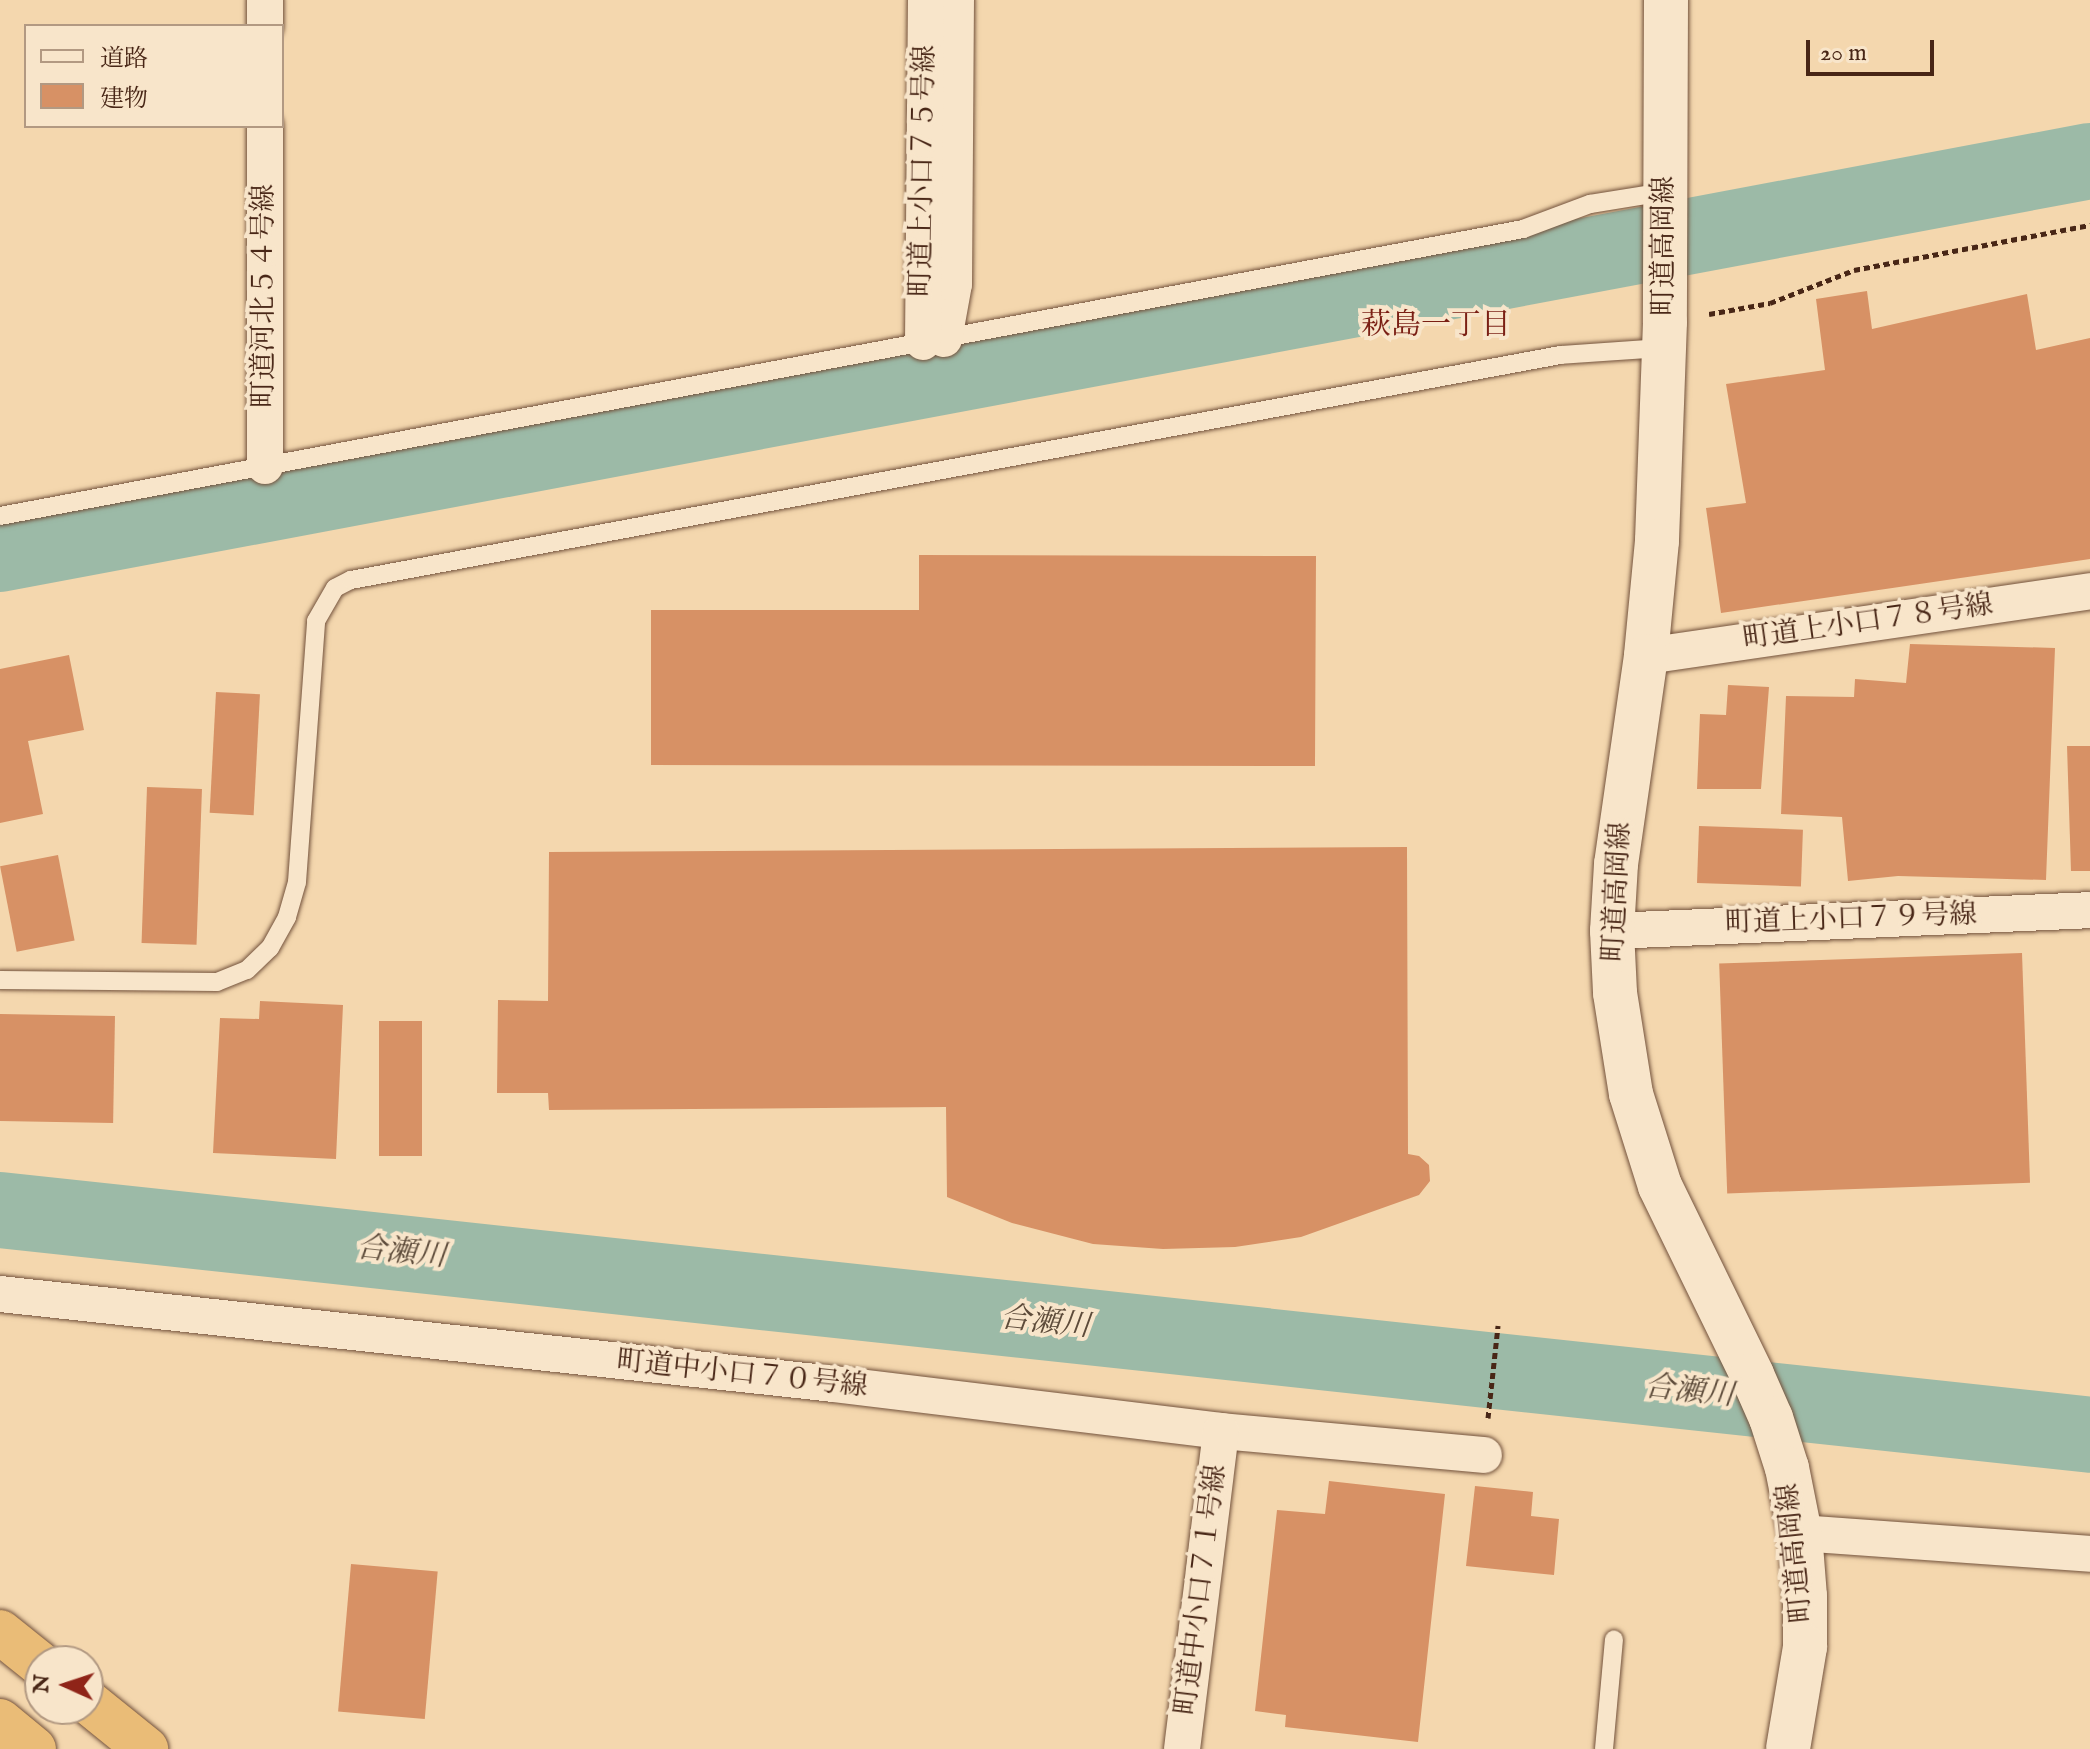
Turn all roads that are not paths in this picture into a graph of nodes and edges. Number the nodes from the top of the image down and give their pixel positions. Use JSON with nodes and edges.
{"nodes":[{"id":1,"x":265,"y":0,"type":"edge"},
{"id":2,"x":926,"y":0,"type":"edge"},
{"id":3,"x":956,"y":0,"type":"edge"},
{"id":4,"x":1666,"y":0,"type":"edge"},
{"id":5,"x":265,"y":24,"type":"edge"},
{"id":6,"x":265,"y":128,"type":"edge"},
{"id":7,"x":1666,"y":204,"type":"junction"},
{"id":8,"x":1665,"y":317,"type":"junction"},
{"id":9,"x":933,"y":340,"type":"junction"},
{"id":10,"x":265,"y":466,"type":"junction"},
{"id":11,"x":0,"y":516,"type":"edge"},
{"id":12,"x":2090,"y":591,"type":"edge"},
{"id":13,"x":1646,"y":656,"type":"junction"},
{"id":14,"x":2090,"y":910,"type":"edge"},
{"id":15,"x":1612,"y":931,"type":"junction"},
{"id":16,"x":0,"y":980,"type":"edge"},
{"id":17,"x":0,"y":1294,"type":"edge"},
{"id":18,"x":1221,"y":1431,"type":"junction"},
{"id":19,"x":1484,"y":1455,"type":"road end"},
{"id":20,"x":1800,"y":1533,"type":"junction"},
{"id":21,"x":2090,"y":1554,"type":"edge"},
{"id":22,"x":0,"y":1632,"type":"edge"},
{"id":23,"x":1614,"y":1639,"type":"dead end"},
{"id":24,"x":24,"y":1651,"type":"edge"},
{"id":25,"x":104,"y":1715,"type":"edge"},
{"id":26,"x":0,"y":1721,"type":"edge"},
{"id":27,"x":34,"y":1749,"type":"edge"},
{"id":28,"x":146,"y":1749,"type":"edge"},
{"id":29,"x":1182,"y":1749,"type":"edge"},
{"id":30,"x":1604,"y":1749,"type":"edge"},
{"id":31,"x":1788,"y":1749,"type":"edge"}],
"edges":[{"from":1,"to":5,"type":"street"},
{"from":2,"to":9,"type":"street","name":"町道上小口７５号線"},
{"from":3,"to":9,"type":"street"},
{"from":4,"to":7,"type":"street","name":"町道高岡線"},
{"from":6,"to":10,"type":"street","name":"町道河北５４号線"},
{"from":7,"to":8,"type":"street","name":"町道高岡線"},
{"from":7,"to":9,"type":"lane"},
{"from":8,"to":13,"type":"street","name":"町道高岡線"},
{"from":8,"to":16,"type":"lane"},
{"from":9,"to":10,"type":"lane"},
{"from":10,"to":11,"type":"lane"},
{"from":12,"to":13,"type":"street","name":"町道上小口７８号線"},
{"from":13,"to":15,"type":"street","name":"町道高岡線"},
{"from":14,"to":15,"type":"street","name":"町道上小口７９号線"},
{"from":15,"to":20,"type":"street","name":"町道高岡線"},
{"from":17,"to":18,"type":"street","name":"町道中小口７０号線"},
{"from":18,"to":19,"type":"street","name":"町道中小口７０号線"},
{"from":18,"to":29,"type":"street","name":"町道中小口７１号線"},
{"from":20,"to":21,"type":"street"},
{"from":20,"to":31,"type":"street","name":"町道高岡線"},
{"from":22,"to":24,"type":"highway"},
{"from":23,"to":30,"type":"lane"},
{"from":25,"to":28,"type":"highway"},
{"from":26,"to":27,"type":"highway"}]}
